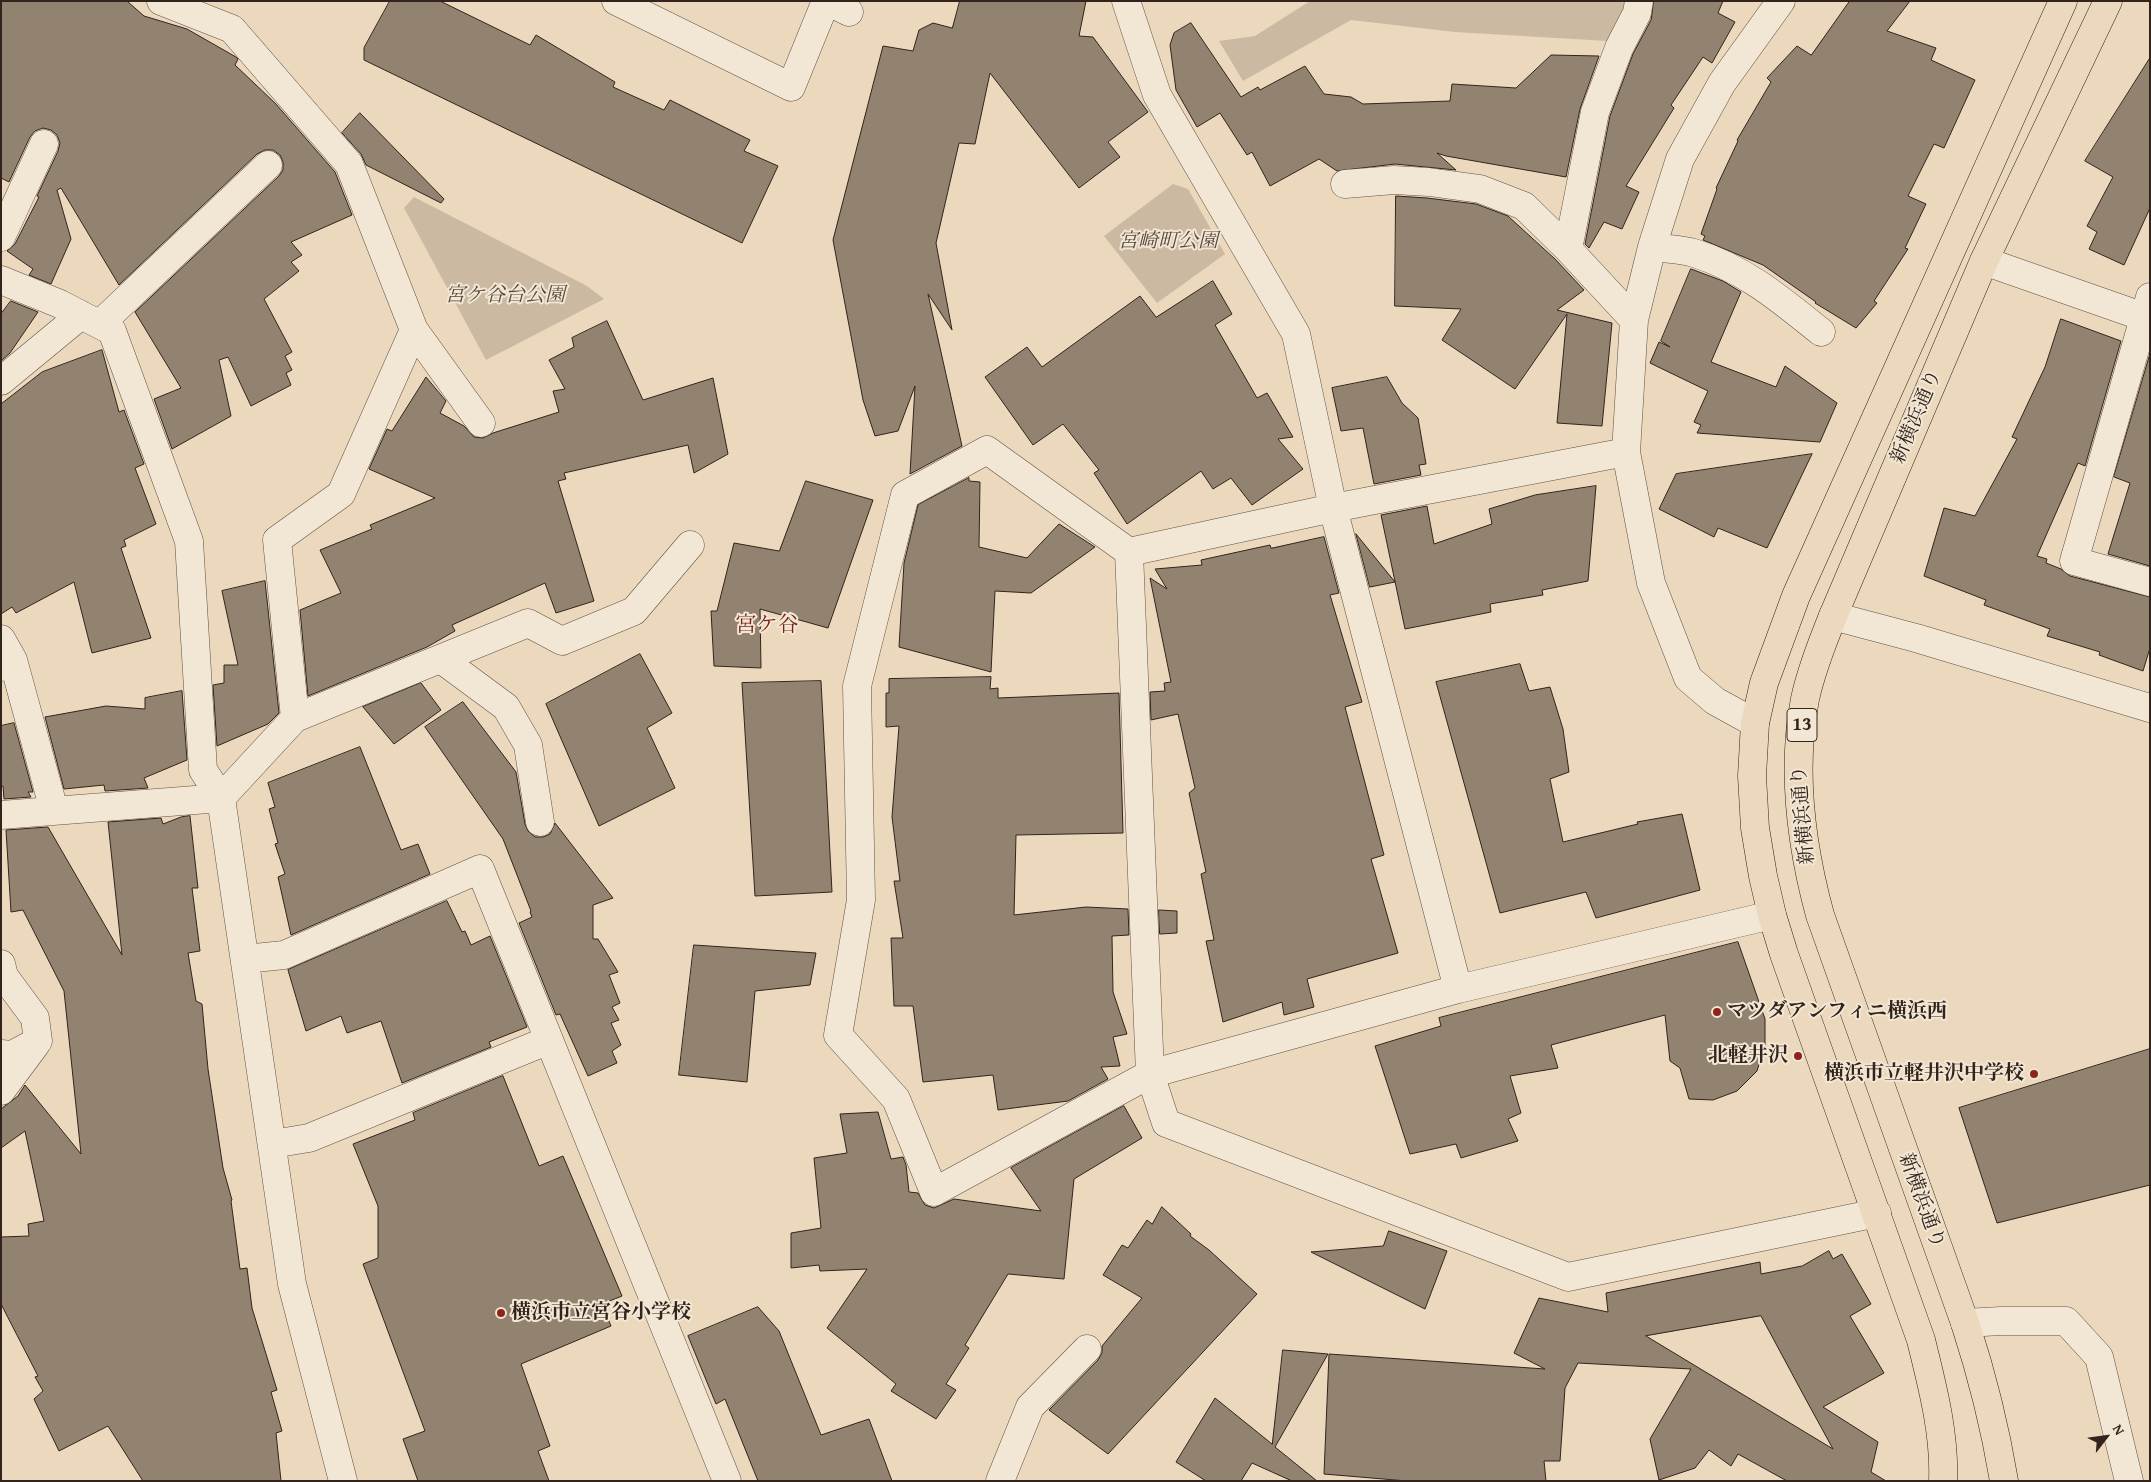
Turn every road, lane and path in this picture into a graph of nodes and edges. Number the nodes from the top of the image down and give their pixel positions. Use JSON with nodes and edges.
{"nodes":[{"id":1,"x":161,"y":1,"type":"edge"},
{"id":2,"x":616,"y":1,"type":"edge"},
{"id":3,"x":1126,"y":1,"type":"edge"},
{"id":4,"x":1639,"y":1,"type":"edge"},
{"id":5,"x":1781,"y":1,"type":"edge"},
{"id":6,"x":2063,"y":1,"type":"edge"},
{"id":7,"x":2108,"y":1,"type":"edge"},
{"id":8,"x":834,"y":5,"type":"edge"},
{"id":9,"x":44,"y":144,"type":"dead end"},
{"id":10,"x":268,"y":165,"type":"dead end"},
{"id":11,"x":1344,"y":184,"type":"dead end"},
{"id":12,"x":1,"y":237,"type":"edge"},
{"id":13,"x":1652,"y":247,"type":"junction"},
{"id":14,"x":1568,"y":250,"type":"junction"},
{"id":15,"x":1984,"y":261,"type":"junction"},
{"id":16,"x":1,"y":280,"type":"edge"},
{"id":17,"x":2147,"y":307,"type":"edge"},
{"id":18,"x":90,"y":319,"type":"junction"},
{"id":19,"x":1634,"y":320,"type":"junction"},
{"id":20,"x":414,"y":330,"type":"junction"},
{"id":21,"x":1821,"y":332,"type":"dead end"},
{"id":22,"x":1,"y":381,"type":"edge"},
{"id":23,"x":481,"y":423,"type":"dead end"},
{"id":24,"x":1626,"y":452,"type":"junction"},
{"id":25,"x":1333,"y":508,"type":"junction"},
{"id":26,"x":690,"y":545,"type":"dead end"},
{"id":27,"x":1129,"y":552,"type":"junction"},
{"id":28,"x":2150,"y":582,"type":"edge"},
{"id":29,"x":1833,"y":616,"type":"junction"},
{"id":30,"x":5,"y":655,"type":"edge"},
{"id":31,"x":441,"y":659,"type":"junction"},
{"id":32,"x":2150,"y":708,"type":"edge"},
{"id":33,"x":295,"y":718,"type":"junction"},
{"id":34,"x":1755,"y":723,"type":"junction"},
{"id":35,"x":221,"y":798,"type":"junction"},
{"id":36,"x":54,"y":810,"type":"junction"},
{"id":37,"x":1,"y":814,"type":"edge"},
{"id":38,"x":540,"y":822,"type":"dead end"},
{"id":39,"x":1772,"y":915,"type":"junction"},
{"id":40,"x":245,"y":959,"type":"junction"},
{"id":41,"x":1,"y":964,"type":"edge"},
{"id":42,"x":1458,"y":989,"type":"junction"},
{"id":43,"x":549,"y":1040,"type":"junction"},
{"id":44,"x":38,"y":1041,"type":"junction"},
{"id":45,"x":3,"y":1056,"type":"edge"},
{"id":46,"x":1150,"y":1074,"type":"junction"},
{"id":47,"x":1,"y":1091,"type":"edge"},
{"id":48,"x":272,"y":1144,"type":"junction"},
{"id":49,"x":1877,"y":1213,"type":"junction"},
{"id":50,"x":1965,"y":1323,"type":"junction"},
{"id":51,"x":1087,"y":1349,"type":"dead end"},
{"id":52,"x":343,"y":1481,"type":"edge"},
{"id":53,"x":726,"y":1481,"type":"edge"},
{"id":54,"x":1000,"y":1481,"type":"edge"},
{"id":55,"x":1943,"y":1481,"type":"edge"},
{"id":56,"x":2004,"y":1481,"type":"edge"},
{"id":57,"x":2130,"y":1481,"type":"edge"}],
"edges":[{"from":1,"to":20,"type":"street"},
{"from":2,"to":8,"type":"street"},
{"from":3,"to":25,"type":"street"},
{"from":4,"to":14,"type":"street"},
{"from":5,"to":13,"type":"street"},
{"from":6,"to":34,"type":"main road","name":"新横浜通り","number":"13"},
{"from":7,"to":15,"type":"main road","name":"新横浜通り","number":"13"},
{"from":9,"to":12,"type":"street"},
{"from":10,"to":18,"type":"street"},
{"from":11,"to":14,"type":"street"},
{"from":13,"to":19,"type":"street"},
{"from":13,"to":21,"type":"street"},
{"from":14,"to":19,"type":"street"},
{"from":15,"to":17,"type":"street"},
{"from":15,"to":29,"type":"main road","name":"新横浜通り","number":"13"},
{"from":16,"to":18,"type":"street"},
{"from":17,"to":28,"type":"street"},
{"from":18,"to":22,"type":"street"},
{"from":18,"to":35,"type":"street"},
{"from":19,"to":24,"type":"street"},
{"from":20,"to":23,"type":"street"},
{"from":20,"to":33,"type":"street"},
{"from":24,"to":25,"type":"street"},
{"from":24,"to":34,"type":"street"},
{"from":25,"to":27,"type":"street"},
{"from":25,"to":42,"type":"street"},
{"from":26,"to":31,"type":"street"},
{"from":27,"to":46,"type":"street"},
{"from":27,"to":46,"type":"street"},
{"from":29,"to":32,"type":"street"},
{"from":29,"to":50,"type":"main road","name":"新横浜通り","number":"13"},
{"from":30,"to":36,"type":"street"},
{"from":31,"to":33,"type":"street"},
{"from":31,"to":38,"type":"street"},
{"from":33,"to":35,"type":"street"},
{"from":34,"to":39,"type":"main road","name":"新横浜通り","number":"13"},
{"from":35,"to":36,"type":"street"},
{"from":35,"to":40,"type":"street"},
{"from":36,"to":37,"type":"street"},
{"from":39,"to":42,"type":"street"},
{"from":39,"to":49,"type":"main road","name":"新横浜通り","number":"13"},
{"from":40,"to":43,"type":"street"},
{"from":40,"to":48,"type":"street"},
{"from":41,"to":44,"type":"street"},
{"from":42,"to":46,"type":"street"},
{"from":43,"to":48,"type":"street"},
{"from":43,"to":53,"type":"street"},
{"from":44,"to":45,"type":"street"},
{"from":44,"to":47,"type":"street"},
{"from":46,"to":49,"type":"street"},
{"from":48,"to":52,"type":"street"},
{"from":49,"to":55,"type":"main road","name":"新横浜通り","number":"13"},
{"from":50,"to":56,"type":"main road","name":"新横浜通り","number":"13"},
{"from":50,"to":57,"type":"street"},
{"from":51,"to":54,"type":"street"}]}
